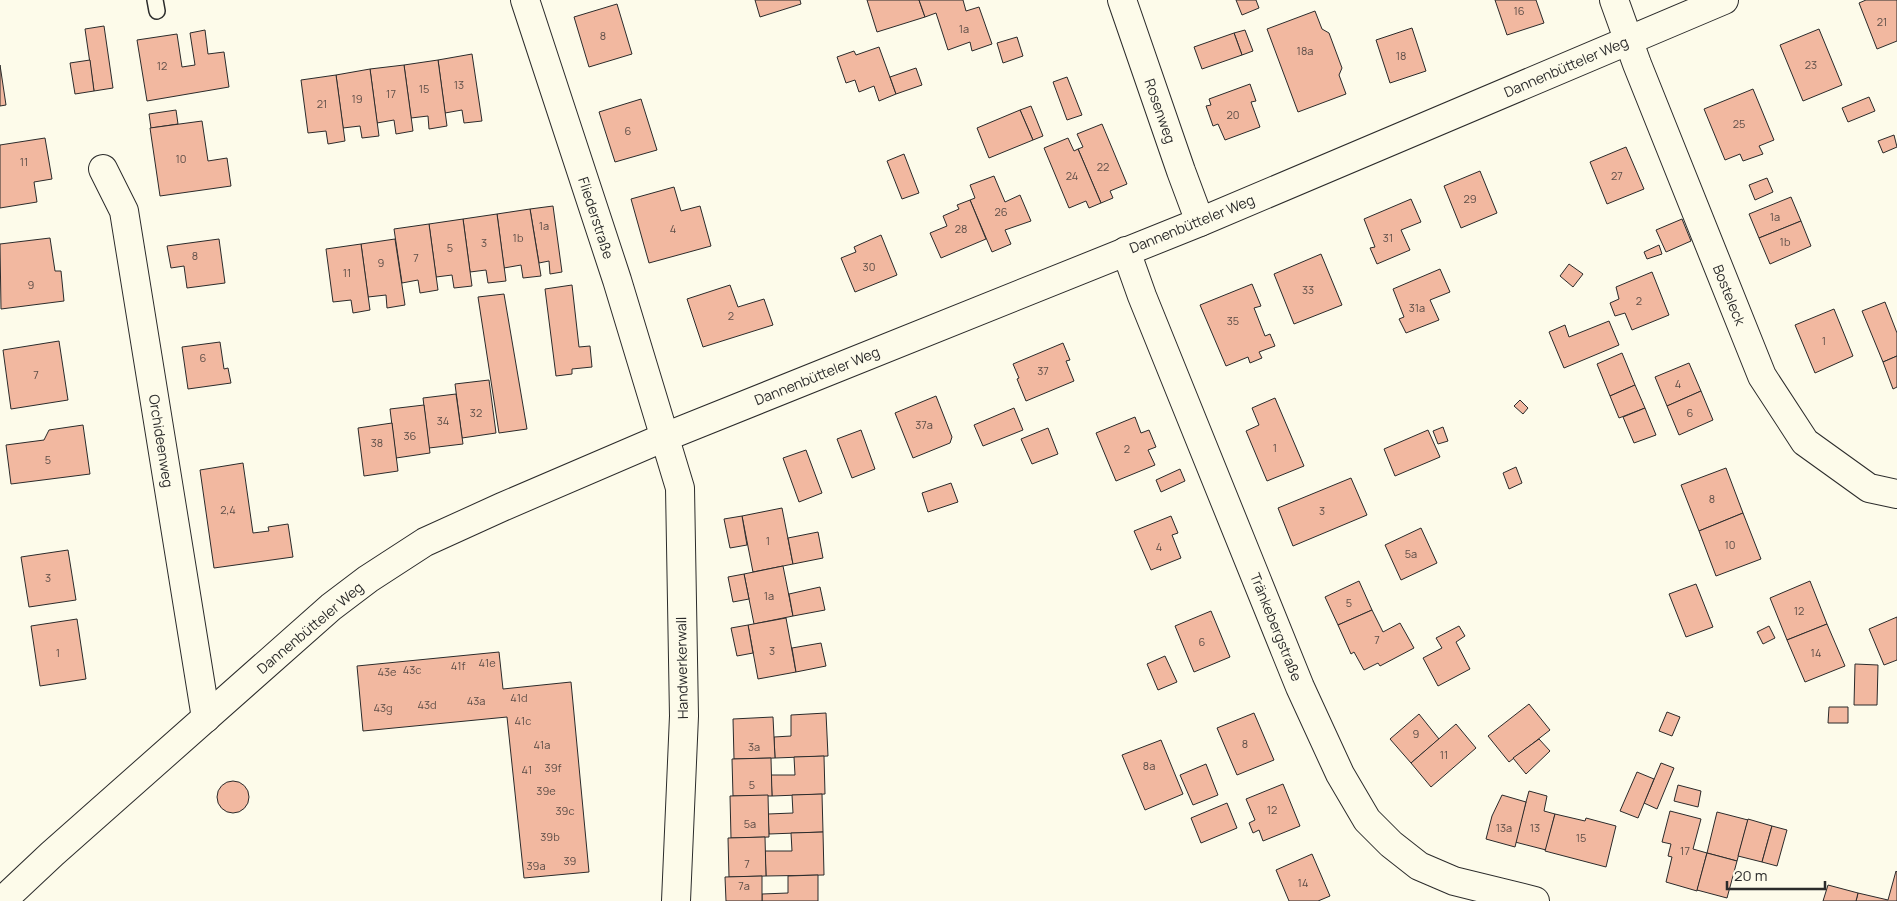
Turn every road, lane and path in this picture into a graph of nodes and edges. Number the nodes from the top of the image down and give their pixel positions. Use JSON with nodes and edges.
{"nodes":[{"id":1,"x":525,"y":0,"type":"edge"},
{"id":2,"x":1122,"y":0,"type":"edge"},
{"id":3,"x":1614,"y":0,"type":"edge"},
{"id":4,"x":1724,"y":0,"type":"edge"},
{"id":5,"x":1628,"y":41,"type":"junction"},
{"id":6,"x":103,"y":169,"type":"dead end"},
{"id":7,"x":1200,"y":222,"type":"junction"},
{"id":8,"x":1126,"y":251,"type":"junction"},
{"id":9,"x":665,"y":437,"type":"junction"},
{"id":10,"x":1897,"y":494,"type":"edge"},
{"id":11,"x":206,"y":718,"type":"junction"},
{"id":12,"x":2,"y":901,"type":"edge"},
{"id":13,"x":676,"y":901,"type":"edge"},
{"id":14,"x":1535,"y":901,"type":"edge"}],
"edges":[{"from":1,"to":9,"type":"street","name":"Fliederstraße"},
{"from":2,"to":7,"type":"street","name":"Rosenweg"},
{"from":3,"to":5,"type":"street","name":"Bosteleck"},
{"from":4,"to":5,"type":"street","name":"Dannenbütteler Weg"},
{"from":5,"to":7,"type":"street","name":"Dannenbütteler Weg"},
{"from":5,"to":10,"type":"street","name":"Bosteleck"},
{"from":6,"to":11,"type":"street","name":"Orchideenweg"},
{"from":7,"to":8,"type":"street","name":"Dannenbütteler Weg"},
{"from":8,"to":9,"type":"street","name":"Dannenbütteler Weg"},
{"from":8,"to":14,"type":"street","name":"Tränkebergstraße"},
{"from":9,"to":11,"type":"street","name":"Dannenbütteler Weg"},
{"from":9,"to":13,"type":"street","name":"Handwerkerwall"},
{"from":11,"to":12,"type":"street","name":"Dannenbütteler Weg"}]}
